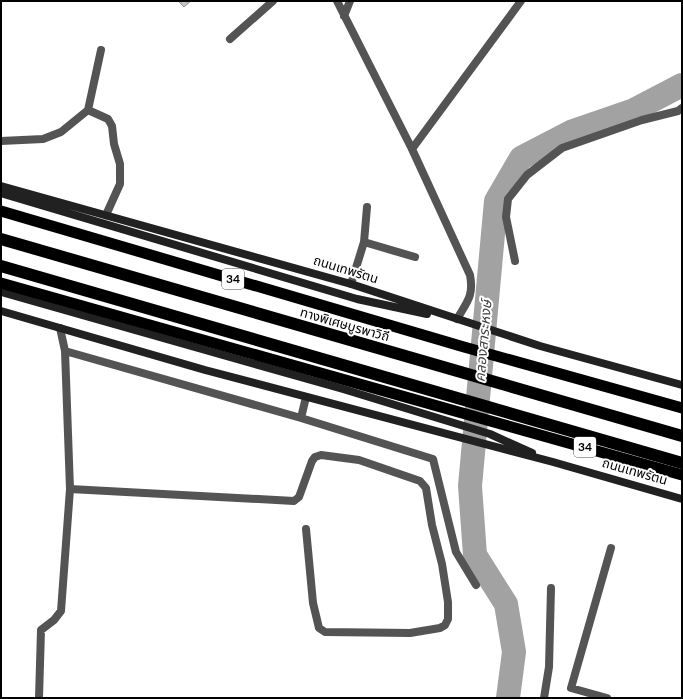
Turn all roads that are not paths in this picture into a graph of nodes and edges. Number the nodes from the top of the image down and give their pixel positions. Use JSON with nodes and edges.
{"nodes":[{"id":1,"x":273,"y":1,"type":"edge"},
{"id":2,"x":337,"y":1,"type":"edge"},
{"id":3,"x":350,"y":1,"type":"edge"},
{"id":4,"x":521,"y":1,"type":"edge"},
{"id":5,"x":344,"y":16,"type":"junction"},
{"id":6,"x":230,"y":39,"type":"dead end"},
{"id":7,"x":101,"y":50,"type":"dead end"},
{"id":8,"x":682,"y":108,"type":"edge"},
{"id":9,"x":88,"y":110,"type":"junction"},
{"id":10,"x":1,"y":141,"type":"edge"},
{"id":11,"x":412,"y":149,"type":"junction"},
{"id":12,"x":1,"y":186,"type":"edge"},
{"id":13,"x":1,"y":193,"type":"edge"},
{"id":14,"x":367,"y":207,"type":"dead end"},
{"id":15,"x":1,"y":211,"type":"edge"},
{"id":16,"x":106,"y":215,"type":"junction"},
{"id":17,"x":1,"y":239,"type":"edge"},
{"id":18,"x":364,"y":242,"type":"junction"},
{"id":19,"x":415,"y":257,"type":"dead end"},
{"id":20,"x":515,"y":261,"type":"dead end"},
{"id":21,"x":1,"y":266,"type":"edge"},
{"id":22,"x":1,"y":283,"type":"edge"},
{"id":23,"x":351,"y":284,"type":"junction"},
{"id":24,"x":1,"y":292,"type":"edge"},
{"id":25,"x":1,"y":311,"type":"edge"},
{"id":26,"x":461,"y":320,"type":"junction"},
{"id":27,"x":60,"y":328,"type":"junction"},
{"id":28,"x":65,"y":351,"type":"junction"},
{"id":29,"x":682,"y":385,"type":"edge"},
{"id":30,"x":306,"y":397,"type":"junction"},
{"id":31,"x":682,"y":408,"type":"edge"},
{"id":32,"x":301,"y":418,"type":"junction"},
{"id":33,"x":682,"y":436,"type":"edge"},
{"id":34,"x":553,"y":462,"type":"junction"},
{"id":35,"x":682,"y":462,"type":"edge"},
{"id":36,"x":682,"y":475,"type":"edge"},
{"id":37,"x":70,"y":489,"type":"junction"},
{"id":38,"x":682,"y":499,"type":"edge"},
{"id":39,"x":306,"y":529,"type":"dead end"},
{"id":40,"x":611,"y":548,"type":"dead end"},
{"id":41,"x":476,"y":585,"type":"dead end"},
{"id":42,"x":551,"y":588,"type":"dead end"},
{"id":43,"x":39,"y":698,"type":"edge"},
{"id":44,"x":544,"y":698,"type":"edge"},
{"id":45,"x":607,"y":698,"type":"edge"}],
"edges":[{"from":1,"to":6,"type":"lane"},
{"from":2,"to":5,"type":"lane"},
{"from":3,"to":5,"type":"lane"},
{"from":4,"to":11,"type":"lane"},
{"from":5,"to":11,"type":"lane"},
{"from":7,"to":9,"type":"lane"},
{"from":8,"to":20,"type":"lane"},
{"from":9,"to":10,"type":"lane"},
{"from":9,"to":16,"type":"lane"},
{"from":11,"to":26,"type":"lane"},
{"from":12,"to":16,"type":"main road","name":"ถนนเทพรัตน","number":"34"},
{"from":13,"to":26,"type":"main road"},
{"from":14,"to":18,"type":"lane"},
{"from":15,"to":31,"type":"highway","number":"34"},
{"from":16,"to":23,"type":"main road","name":"ถนนเทพรัตน","number":"34"},
{"from":17,"to":33,"type":"highway","name":"ทางพิเศษบูรพาวิถี"},
{"from":18,"to":19,"type":"lane"},
{"from":18,"to":23,"type":"lane"},
{"from":21,"to":35,"type":"highway"},
{"from":22,"to":36,"type":"highway","name":"ถนนเทพรัตน","number":"34"},
{"from":23,"to":26,"type":"main road","name":"ถนนเทพรัตน","number":"34"},
{"from":24,"to":34,"type":"main road"},
{"from":25,"to":27,"type":"main road","name":"ถนนเทพรัตน","number":"34"},
{"from":26,"to":29,"type":"main road","name":"ถนนเทพรัตน","number":"34"},
{"from":27,"to":28,"type":"lane"},
{"from":27,"to":30,"type":"main road","name":"ถนนเทพรัตน","number":"34"},
{"from":28,"to":32,"type":"lane"},
{"from":28,"to":37,"type":"lane"},
{"from":30,"to":32,"type":"lane"},
{"from":30,"to":34,"type":"main road","name":"ถนนเทพรัตน","number":"34"},
{"from":32,"to":41,"type":"lane"},
{"from":34,"to":38,"type":"main road","name":"ถนนเทพรัตน","number":"34"},
{"from":37,"to":39,"type":"lane"},
{"from":37,"to":43,"type":"lane"},
{"from":40,"to":45,"type":"lane"},
{"from":42,"to":44,"type":"lane"}]}
